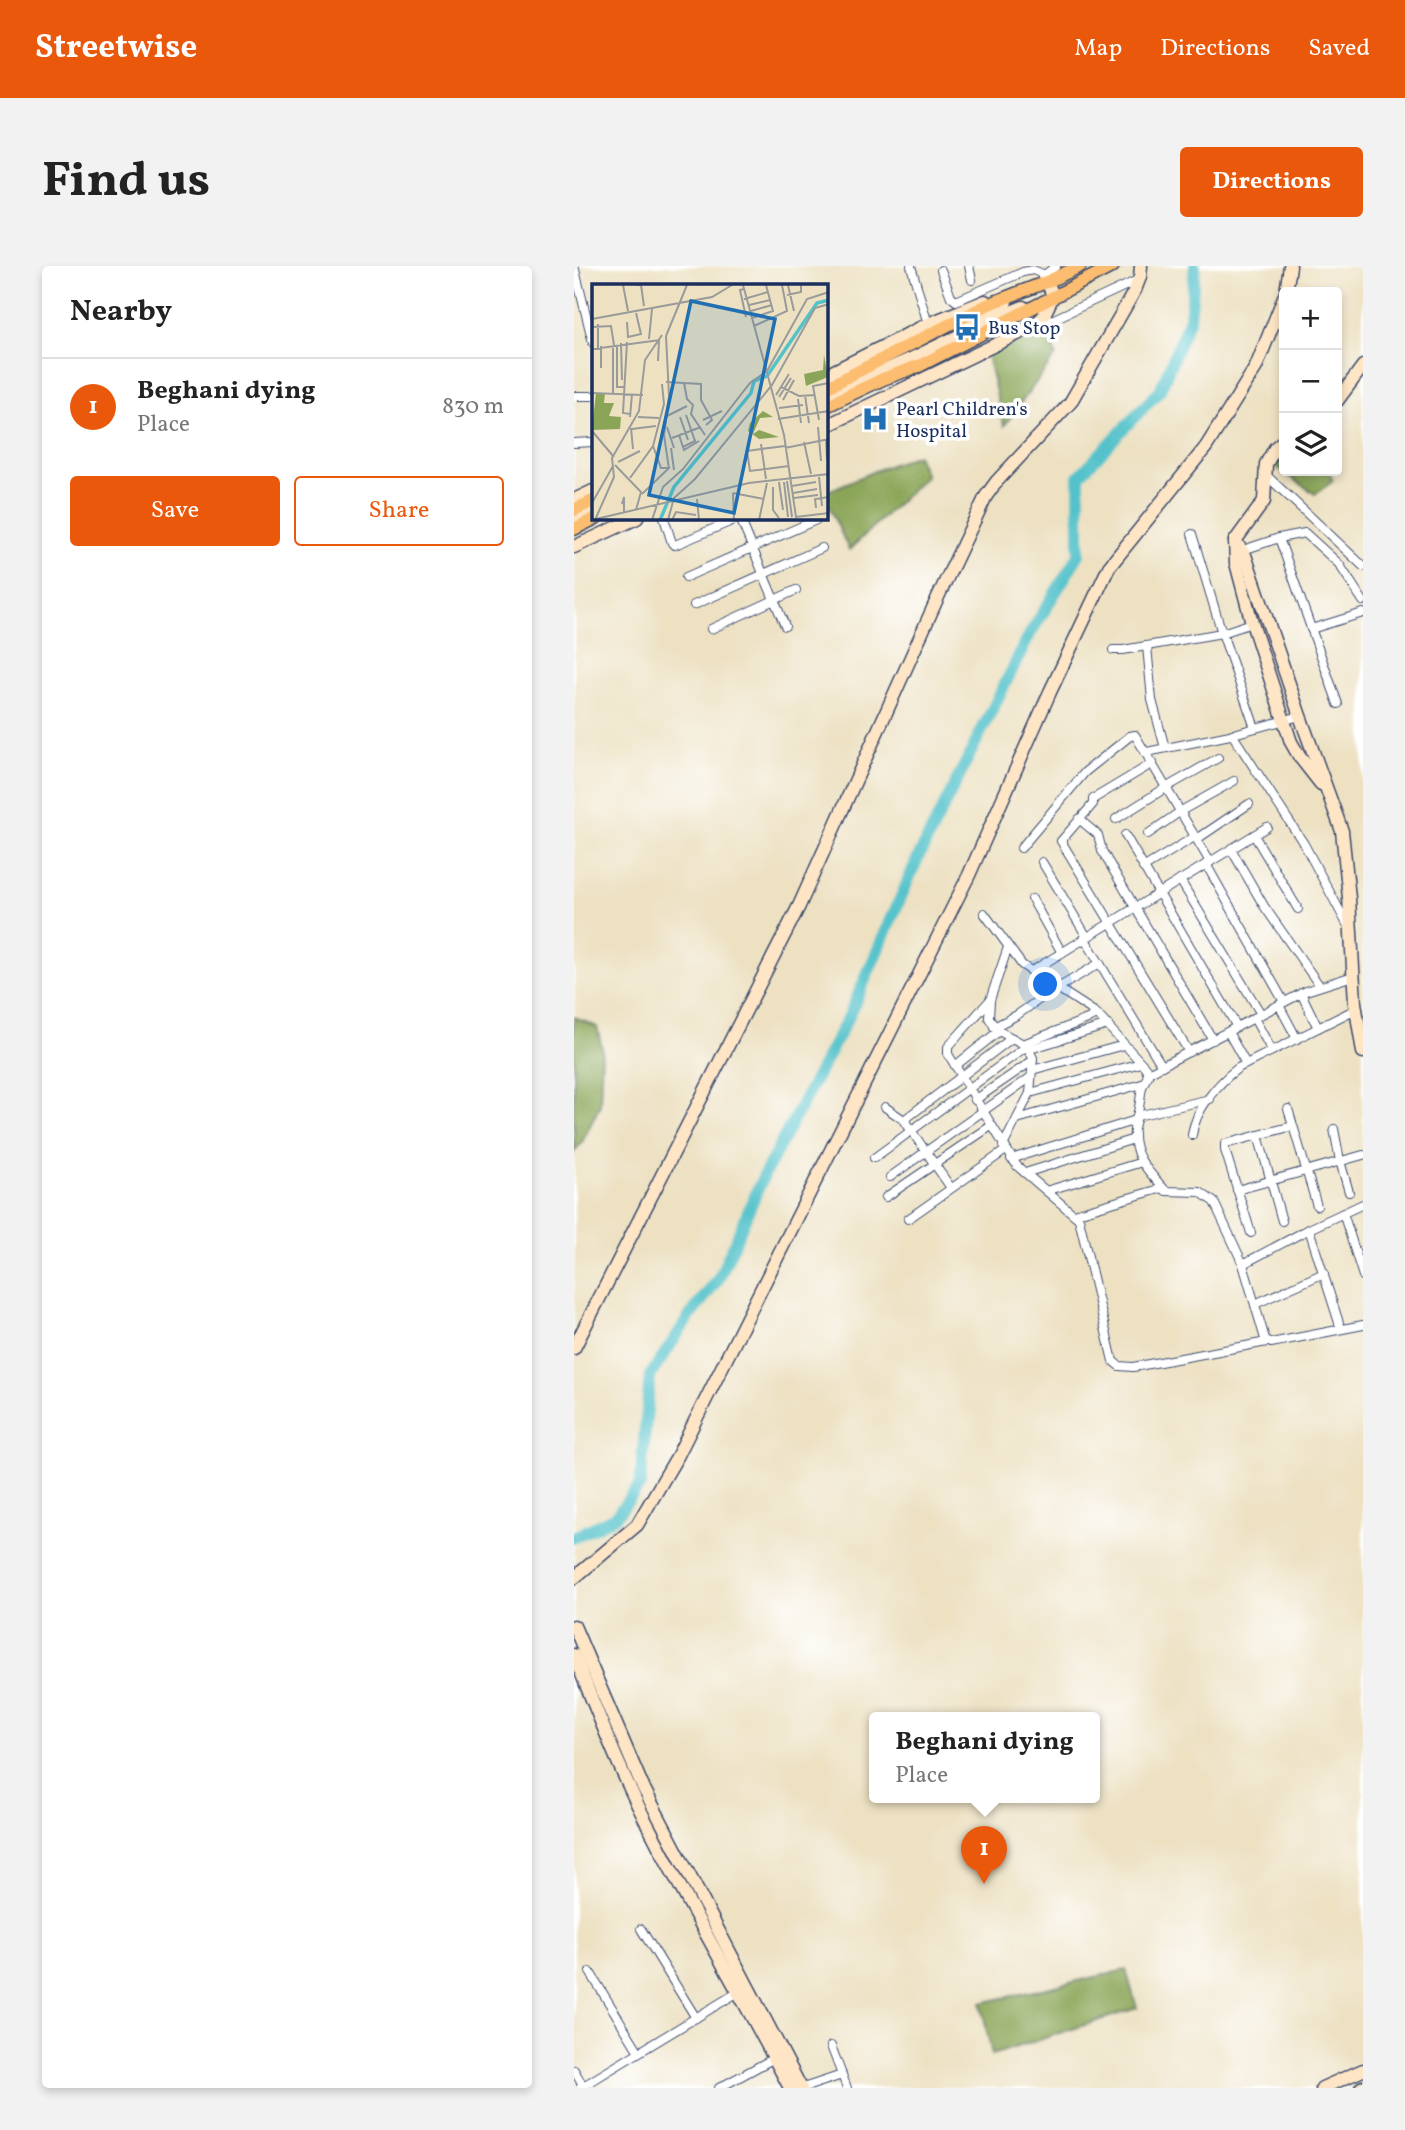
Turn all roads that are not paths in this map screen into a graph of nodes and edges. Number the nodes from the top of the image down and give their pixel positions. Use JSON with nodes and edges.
{"nodes":[{"id":1,"x":574,"y":266,"type":"edge"},
{"id":2,"x":912,"y":266,"type":"edge"},
{"id":3,"x":969,"y":266,"type":"edge"},
{"id":4,"x":1056,"y":266,"type":"edge"},
{"id":5,"x":1080,"y":266,"type":"edge"},
{"id":6,"x":1113,"y":266,"type":"edge"},
{"id":7,"x":1290,"y":266,"type":"edge"},
{"id":8,"x":941,"y":270,"type":"dead end"},
{"id":9,"x":1140,"y":273,"type":"edge"},
{"id":10,"x":972,"y":279,"type":"dead end"},
{"id":11,"x":1045,"y":279,"type":"junction"},
{"id":12,"x":1286,"y":287,"type":"edge"},
{"id":13,"x":1054,"y":295,"type":"junction"},
{"id":14,"x":1279,"y":310,"type":"edge"},
{"id":15,"x":1040,"y":321,"type":"junction"},
{"id":16,"x":928,"y":324,"type":"junction"},
{"id":17,"x":592,"y":339,"type":"edge"},
{"id":18,"x":1363,"y":366,"type":"edge"},
{"id":19,"x":828,"y":374,"type":"edge"},
{"id":20,"x":868,"y":377,"type":"junction"},
{"id":21,"x":828,"y":387,"type":"edge"},
{"id":22,"x":1342,"y":394,"type":"edge"},
{"id":23,"x":574,"y":396,"type":"edge"},
{"id":24,"x":592,"y":396,"type":"edge"},
{"id":25,"x":828,"y":396,"type":"edge"},
{"id":26,"x":828,"y":405,"type":"edge"},
{"id":27,"x":828,"y":425,"type":"edge"},
{"id":28,"x":592,"y":442,"type":"edge"},
{"id":29,"x":574,"y":443,"type":"edge"},
{"id":30,"x":1279,"y":445,"type":"edge"},
{"id":31,"x":1266,"y":474,"type":"junction"},
{"id":32,"x":592,"y":491,"type":"edge"},
{"id":33,"x":574,"y":500,"type":"edge"},
{"id":34,"x":592,"y":501,"type":"edge"},
{"id":35,"x":574,"y":510,"type":"edge"},
{"id":36,"x":592,"y":511,"type":"edge"},
{"id":37,"x":574,"y":520,"type":"edge"},
{"id":38,"x":592,"y":520,"type":"edge"},
{"id":39,"x":632,"y":520,"type":"edge"},
{"id":40,"x":665,"y":520,"type":"edge"},
{"id":41,"x":727,"y":520,"type":"edge"},
{"id":42,"x":741,"y":520,"type":"edge"},
{"id":43,"x":816,"y":520,"type":"edge"},
{"id":44,"x":574,"y":529,"type":"edge"},
{"id":45,"x":1192,"y":534,"type":"dead end"},
{"id":46,"x":1279,"y":538,"type":"junction"},
{"id":47,"x":1239,"y":546,"type":"junction"},
{"id":48,"x":574,"y":547,"type":"edge"},
{"id":49,"x":752,"y":547,"type":"junction"},
{"id":50,"x":821,"y":548,"type":"dead end"},
{"id":51,"x":1362,"y":562,"type":"edge"},
{"id":52,"x":763,"y":573,"type":"junction"},
{"id":53,"x":686,"y":577,"type":"dead end"},
{"id":54,"x":796,"y":590,"type":"dead end"},
{"id":55,"x":775,"y":599,"type":"junction"},
{"id":56,"x":1363,"y":601,"type":"edge"},
{"id":57,"x":694,"y":605,"type":"dead end"},
{"id":58,"x":1363,"y":613,"type":"edge"},
{"id":59,"x":1252,"y":623,"type":"junction"},
{"id":60,"x":785,"y":626,"type":"dead end"},
{"id":61,"x":711,"y":629,"type":"dead end"},
{"id":62,"x":1311,"y":629,"type":"junction"},
{"id":63,"x":1222,"y":633,"type":"junction"},
{"id":64,"x":1147,"y":646,"type":"junction"},
{"id":65,"x":1113,"y":650,"type":"dead end"},
{"id":66,"x":1338,"y":704,"type":"dead end"},
{"id":67,"x":1300,"y":716,"type":"junction"},
{"id":68,"x":1284,"y":720,"type":"junction"},
{"id":69,"x":1255,"y":728,"type":"junction"},
{"id":70,"x":1232,"y":734,"type":"junction"},
{"id":71,"x":1165,"y":748,"type":"junction"},
{"id":72,"x":1147,"y":751,"type":"junction"},
{"id":73,"x":1219,"y":758,"type":"dead end"},
{"id":74,"x":1153,"y":762,"type":"junction"},
{"id":75,"x":1234,"y":781,"type":"dead end"},
{"id":76,"x":1167,"y":787,"type":"junction"},
{"id":77,"x":1328,"y":793,"type":"junction"},
{"id":78,"x":1249,"y":804,"type":"dead end"},
{"id":79,"x":1181,"y":811,"type":"junction"},
{"id":80,"x":1079,"y":819,"type":"junction"},
{"id":81,"x":1116,"y":819,"type":"dead end"},
{"id":82,"x":1267,"y":827,"type":"dead end"},
{"id":83,"x":1148,"y":834,"type":"dead end"},
{"id":84,"x":1125,"y":835,"type":"dead end"},
{"id":85,"x":1254,"y":835,"type":"junction"},
{"id":86,"x":1196,"y":838,"type":"junction"},
{"id":87,"x":1021,"y":848,"type":"dead end"},
{"id":88,"x":1231,"y":849,"type":"junction"},
{"id":89,"x":1042,"y":862,"type":"dead end"},
{"id":90,"x":1208,"y":863,"type":"junction"},
{"id":91,"x":1143,"y":868,"type":"junction"},
{"id":92,"x":1180,"y":880,"type":"junction"},
{"id":93,"x":1158,"y":894,"type":"junction"},
{"id":94,"x":1032,"y":900,"type":"dead end"},
{"id":95,"x":1135,"y":908,"type":"junction"},
{"id":96,"x":1298,"y":909,"type":"dead end"},
{"id":97,"x":984,"y":913,"type":"dead end"},
{"id":98,"x":1357,"y":915,"type":"edge"},
{"id":99,"x":1110,"y":923,"type":"junction"},
{"id":100,"x":1351,"y":932,"type":"junction"},
{"id":101,"x":1086,"y":938,"type":"junction"},
{"id":102,"x":1008,"y":947,"type":"junction"},
{"id":103,"x":1062,"y":953,"type":"junction"},
{"id":104,"x":1100,"y":963,"type":"junction"},
{"id":105,"x":1032,"y":971,"type":"junction"},
{"id":106,"x":1353,"y":976,"type":"junction"},
{"id":107,"x":1319,"y":985,"type":"junction"},
{"id":108,"x":1057,"y":988,"type":"junction"},
{"id":109,"x":1301,"y":993,"type":"junction"},
{"id":110,"x":990,"y":1000,"type":"junction"},
{"id":111,"x":1281,"y":1003,"type":"junction"},
{"id":112,"x":1356,"y":1009,"type":"junction"},
{"id":113,"x":1098,"y":1015,"type":"junction"},
{"id":114,"x":1257,"y":1016,"type":"junction"},
{"id":115,"x":1108,"y":1025,"type":"junction"},
{"id":116,"x":1318,"y":1028,"type":"junction"},
{"id":117,"x":996,"y":1029,"type":"junction"},
{"id":118,"x":1232,"y":1029,"type":"junction"},
{"id":119,"x":1012,"y":1038,"type":"junction"},
{"id":120,"x":1297,"y":1039,"type":"junction"},
{"id":121,"x":1213,"y":1040,"type":"junction"},
{"id":122,"x":1124,"y":1045,"type":"junction"},
{"id":123,"x":1027,"y":1046,"type":"junction"},
{"id":124,"x":1272,"y":1051,"type":"junction"},
{"id":125,"x":1189,"y":1052,"type":"junction"},
{"id":126,"x":1363,"y":1052,"type":"edge"},
{"id":127,"x":1141,"y":1063,"type":"junction"},
{"id":128,"x":1245,"y":1065,"type":"junction"},
{"id":129,"x":955,"y":1066,"type":"junction"},
{"id":130,"x":1162,"y":1066,"type":"junction"},
{"id":131,"x":1032,"y":1069,"type":"junction"},
{"id":132,"x":1148,"y":1073,"type":"junction"},
{"id":133,"x":961,"y":1077,"type":"junction"},
{"id":134,"x":1142,"y":1084,"type":"junction"},
{"id":135,"x":969,"y":1089,"type":"junction"},
{"id":136,"x":1030,"y":1093,"type":"junction"},
{"id":137,"x":1210,"y":1099,"type":"junction"},
{"id":138,"x":975,"y":1100,"type":"junction"},
{"id":139,"x":885,"y":1107,"type":"dead end"},
{"id":140,"x":1288,"y":1109,"type":"dead end"},
{"id":141,"x":983,"y":1112,"type":"junction"},
{"id":142,"x":1137,"y":1118,"type":"junction"},
{"id":143,"x":1017,"y":1119,"type":"junction"},
{"id":144,"x":904,"y":1120,"type":"junction"},
{"id":145,"x":991,"y":1126,"type":"junction"},
{"id":146,"x":1293,"y":1126,"type":"junction"},
{"id":147,"x":1334,"y":1129,"type":"dead end"},
{"id":148,"x":911,"y":1131,"type":"junction"},
{"id":149,"x":1192,"y":1135,"type":"dead end"},
{"id":150,"x":1258,"y":1135,"type":"junction"},
{"id":151,"x":1135,"y":1139,"type":"junction"},
{"id":152,"x":1004,"y":1148,"type":"junction"},
{"id":153,"x":926,"y":1152,"type":"junction"},
{"id":154,"x":1363,"y":1155,"type":"edge"},
{"id":155,"x":874,"y":1158,"type":"dead end"},
{"id":156,"x":1011,"y":1159,"type":"junction"},
{"id":157,"x":1142,"y":1161,"type":"junction"},
{"id":158,"x":1340,"y":1161,"type":"junction"},
{"id":159,"x":934,"y":1165,"type":"junction"},
{"id":160,"x":1305,"y":1171,"type":"junction"},
{"id":161,"x":1025,"y":1173,"type":"junction"},
{"id":162,"x":890,"y":1177,"type":"dead end"},
{"id":163,"x":1270,"y":1180,"type":"junction"},
{"id":164,"x":951,"y":1188,"type":"junction"},
{"id":165,"x":1163,"y":1188,"type":"junction"},
{"id":166,"x":1237,"y":1190,"type":"junction"},
{"id":167,"x":1046,"y":1191,"type":"junction"},
{"id":168,"x":1349,"y":1192,"type":"dead end"},
{"id":169,"x":886,"y":1197,"type":"dead end"},
{"id":170,"x":1363,"y":1204,"type":"edge"},
{"id":171,"x":1317,"y":1206,"type":"dead end"},
{"id":172,"x":1343,"y":1213,"type":"junction"},
{"id":173,"x":1074,"y":1214,"type":"junction"},
{"id":174,"x":908,"y":1219,"type":"dead end"},
{"id":175,"x":1282,"y":1221,"type":"dead end"},
{"id":176,"x":1309,"y":1229,"type":"junction"},
{"id":177,"x":1251,"y":1233,"type":"dead end"},
{"id":178,"x":1243,"y":1264,"type":"junction"},
{"id":179,"x":1324,"y":1273,"type":"junction"},
{"id":180,"x":1363,"y":1276,"type":"edge"},
{"id":181,"x":1255,"y":1304,"type":"junction"},
{"id":182,"x":1363,"y":1325,"type":"edge"},
{"id":183,"x":1341,"y":1329,"type":"junction"},
{"id":184,"x":1267,"y":1342,"type":"junction"},
{"id":185,"x":574,"y":1348,"type":"edge"},
{"id":186,"x":574,"y":1578,"type":"edge"},
{"id":187,"x":574,"y":1626,"type":"edge"},
{"id":188,"x":574,"y":1655,"type":"edge"},
{"id":189,"x":641,"y":1929,"type":"dead end"},
{"id":190,"x":590,"y":1972,"type":"dead end"},
{"id":191,"x":744,"y":1989,"type":"junction"},
{"id":192,"x":696,"y":2018,"type":"junction"},
{"id":193,"x":831,"y":2046,"type":"dead end"},
{"id":194,"x":639,"y":2052,"type":"junction"},
{"id":195,"x":779,"y":2056,"type":"junction"},
{"id":196,"x":574,"y":2070,"type":"edge"},
{"id":197,"x":1363,"y":2070,"type":"edge"},
{"id":198,"x":842,"y":2075,"type":"junction"},
{"id":199,"x":582,"y":2087,"type":"edge"},
{"id":200,"x":719,"y":2088,"type":"edge"},
{"id":201,"x":790,"y":2088,"type":"edge"},
{"id":202,"x":802,"y":2088,"type":"edge"},
{"id":203,"x":847,"y":2088,"type":"edge"},
{"id":204,"x":1322,"y":2088,"type":"edge"}],
"edges":[{"from":1,"to":17,"type":"street"},
{"from":2,"to":16,"type":"street"},
{"from":3,"to":10,"type":"street"},
{"from":4,"to":11,"type":"street"},
{"from":5,"to":11,"type":"main road"},
{"from":6,"to":13,"type":"main road"},
{"from":7,"to":12,"type":"street"},
{"from":8,"to":11,"type":"street"},
{"from":9,"to":15,"type":"street"},
{"from":9,"to":185,"type":"street"},
{"from":11,"to":13,"type":"street"},
{"from":11,"to":16,"type":"street"},
{"from":11,"to":20,"type":"street"},
{"from":11,"to":21,"type":"main road"},
{"from":13,"to":15,"type":"street"},
{"from":13,"to":20,"type":"street"},
{"from":13,"to":26,"type":"main road"},
{"from":14,"to":186,"type":"street"},
{"from":15,"to":27,"type":"street"},
{"from":16,"to":19,"type":"street"},
{"from":18,"to":22,"type":"street"},
{"from":20,"to":25,"type":"street"},
{"from":23,"to":24,"type":"street"},
{"from":28,"to":29,"type":"street"},
{"from":30,"to":31,"type":"street"},
{"from":31,"to":47,"type":"street"},
{"from":31,"to":51,"type":"street"},
{"from":32,"to":33,"type":"street"},
{"from":34,"to":35,"type":"main road"},
{"from":36,"to":37,"type":"street"},
{"from":38,"to":44,"type":"main road"},
{"from":39,"to":48,"type":"street"},
{"from":40,"to":41,"type":"street"},
{"from":42,"to":49,"type":"street"},
{"from":43,"to":49,"type":"street"},
{"from":45,"to":63,"type":"street"},
{"from":46,"to":47,"type":"street"},
{"from":46,"to":56,"type":"street"},
{"from":46,"to":62,"type":"street"},
{"from":47,"to":59,"type":"street"},
{"from":47,"to":67,"type":"street"},
{"from":49,"to":52,"type":"street"},
{"from":49,"to":53,"type":"street"},
{"from":50,"to":52,"type":"street"},
{"from":52,"to":55,"type":"street"},
{"from":52,"to":57,"type":"street"},
{"from":54,"to":55,"type":"street"},
{"from":55,"to":60,"type":"street"},
{"from":55,"to":61,"type":"street"},
{"from":58,"to":62,"type":"street"},
{"from":59,"to":63,"type":"street"},
{"from":59,"to":68,"type":"street"},
{"from":62,"to":66,"type":"street"},
{"from":63,"to":64,"type":"street"},
{"from":63,"to":69,"type":"street"},
{"from":64,"to":65,"type":"street"},
{"from":64,"to":71,"type":"street"},
{"from":67,"to":68,"type":"street"},
{"from":67,"to":77,"type":"street"},
{"from":68,"to":69,"type":"street"},
{"from":68,"to":77,"type":"street"},
{"from":69,"to":70,"type":"street"},
{"from":70,"to":71,"type":"street"},
{"from":70,"to":100,"type":"street"},
{"from":71,"to":72,"type":"street"},
{"from":72,"to":74,"type":"street"},
{"from":72,"to":87,"type":"street"},
{"from":73,"to":76,"type":"street"},
{"from":74,"to":76,"type":"street"},
{"from":74,"to":80,"type":"street"},
{"from":75,"to":79,"type":"street"},
{"from":76,"to":79,"type":"street"},
{"from":76,"to":81,"type":"street"},
{"from":77,"to":98,"type":"street"},
{"from":78,"to":86,"type":"street"},
{"from":79,"to":83,"type":"street"},
{"from":79,"to":86,"type":"street"},
{"from":80,"to":95,"type":"street"},
{"from":80,"to":99,"type":"street"},
{"from":82,"to":85,"type":"street"},
{"from":84,"to":91,"type":"street"},
{"from":85,"to":88,"type":"street"},
{"from":85,"to":96,"type":"street"},
{"from":86,"to":90,"type":"street"},
{"from":86,"to":91,"type":"street"},
{"from":88,"to":90,"type":"street"},
{"from":88,"to":107,"type":"street"},
{"from":89,"to":101,"type":"street"},
{"from":90,"to":92,"type":"street"},
{"from":90,"to":111,"type":"street"},
{"from":91,"to":93,"type":"street"},
{"from":92,"to":93,"type":"street"},
{"from":92,"to":114,"type":"street"},
{"from":93,"to":95,"type":"street"},
{"from":93,"to":118,"type":"street"},
{"from":94,"to":103,"type":"street"},
{"from":95,"to":99,"type":"street"},
{"from":95,"to":121,"type":"street"},
{"from":97,"to":102,"type":"street"},
{"from":98,"to":100,"type":"street"},
{"from":99,"to":101,"type":"street"},
{"from":99,"to":125,"type":"street"},
{"from":100,"to":106,"type":"street"},
{"from":101,"to":103,"type":"street"},
{"from":101,"to":104,"type":"street"},
{"from":102,"to":105,"type":"street"},
{"from":102,"to":110,"type":"street"},
{"from":103,"to":105,"type":"street"},
{"from":104,"to":108,"type":"street"},
{"from":104,"to":130,"type":"street"},
{"from":105,"to":108,"type":"street"},
{"from":106,"to":107,"type":"street"},
{"from":106,"to":112,"type":"street"},
{"from":107,"to":109,"type":"street"},
{"from":108,"to":113,"type":"street"},
{"from":108,"to":117,"type":"street"},
{"from":109,"to":111,"type":"street"},
{"from":109,"to":116,"type":"street"},
{"from":110,"to":117,"type":"street"},
{"from":110,"to":129,"type":"street"},
{"from":111,"to":114,"type":"street"},
{"from":111,"to":120,"type":"street"},
{"from":112,"to":116,"type":"street"},
{"from":112,"to":126,"type":"street"},
{"from":113,"to":115,"type":"street"},
{"from":113,"to":123,"type":"street"},
{"from":114,"to":118,"type":"street"},
{"from":114,"to":124,"type":"street"},
{"from":115,"to":122,"type":"street"},
{"from":115,"to":123,"type":"street"},
{"from":116,"to":120,"type":"street"},
{"from":117,"to":119,"type":"street"},
{"from":117,"to":129,"type":"street"},
{"from":118,"to":121,"type":"street"},
{"from":118,"to":128,"type":"street"},
{"from":119,"to":123,"type":"street"},
{"from":119,"to":133,"type":"street"},
{"from":120,"to":124,"type":"street"},
{"from":121,"to":125,"type":"street"},
{"from":122,"to":127,"type":"street"},
{"from":122,"to":131,"type":"street"},
{"from":123,"to":131,"type":"street"},
{"from":123,"to":135,"type":"street"},
{"from":124,"to":128,"type":"street"},
{"from":125,"to":130,"type":"street"},
{"from":127,"to":132,"type":"street"},
{"from":127,"to":136,"type":"street"},
{"from":128,"to":137,"type":"street"},
{"from":129,"to":133,"type":"street"},
{"from":130,"to":132,"type":"street"},
{"from":131,"to":136,"type":"street"},
{"from":131,"to":138,"type":"street"},
{"from":131,"to":141,"type":"street"},
{"from":132,"to":134,"type":"street"},
{"from":133,"to":135,"type":"street"},
{"from":133,"to":144,"type":"street"},
{"from":134,"to":142,"type":"street"},
{"from":134,"to":143,"type":"street"},
{"from":135,"to":138,"type":"street"},
{"from":135,"to":148,"type":"street"},
{"from":136,"to":143,"type":"street"},
{"from":137,"to":142,"type":"street"},
{"from":137,"to":149,"type":"street"},
{"from":138,"to":141,"type":"street"},
{"from":139,"to":144,"type":"street"},
{"from":140,"to":146,"type":"street"},
{"from":141,"to":145,"type":"street"},
{"from":141,"to":153,"type":"street"},
{"from":142,"to":151,"type":"street"},
{"from":142,"to":156,"type":"street"},
{"from":143,"to":152,"type":"street"},
{"from":144,"to":148,"type":"street"},
{"from":145,"to":152,"type":"street"},
{"from":145,"to":159,"type":"street"},
{"from":146,"to":150,"type":"street"},
{"from":146,"to":160,"type":"street"},
{"from":147,"to":158,"type":"street"},
{"from":148,"to":153,"type":"street"},
{"from":148,"to":155,"type":"street"},
{"from":150,"to":163,"type":"street"},
{"from":150,"to":166,"type":"street"},
{"from":151,"to":157,"type":"street"},
{"from":151,"to":161,"type":"street"},
{"from":152,"to":156,"type":"street"},
{"from":152,"to":164,"type":"street"},
{"from":153,"to":159,"type":"street"},
{"from":153,"to":162,"type":"street"},
{"from":154,"to":158,"type":"street"},
{"from":156,"to":161,"type":"street"},
{"from":157,"to":165,"type":"street"},
{"from":157,"to":167,"type":"street"},
{"from":158,"to":160,"type":"street"},
{"from":158,"to":168,"type":"street"},
{"from":159,"to":164,"type":"street"},
{"from":159,"to":169,"type":"street"},
{"from":160,"to":163,"type":"street"},
{"from":160,"to":171,"type":"street"},
{"from":161,"to":167,"type":"street"},
{"from":163,"to":166,"type":"street"},
{"from":163,"to":175,"type":"street"},
{"from":164,"to":174,"type":"street"},
{"from":165,"to":173,"type":"street"},
{"from":165,"to":178,"type":"street"},
{"from":166,"to":177,"type":"street"},
{"from":167,"to":173,"type":"street"},
{"from":170,"to":172,"type":"street"},
{"from":172,"to":176,"type":"street"},
{"from":172,"to":180,"type":"street"},
{"from":173,"to":184,"type":"street"},
{"from":176,"to":178,"type":"street"},
{"from":176,"to":179,"type":"street"},
{"from":178,"to":181,"type":"street"},
{"from":179,"to":181,"type":"street"},
{"from":179,"to":183,"type":"street"},
{"from":181,"to":184,"type":"street"},
{"from":182,"to":183,"type":"street"},
{"from":183,"to":184,"type":"street"},
{"from":187,"to":191,"type":"street"},
{"from":188,"to":191,"type":"street"},
{"from":189,"to":192,"type":"street"},
{"from":190,"to":194,"type":"street"},
{"from":191,"to":192,"type":"street"},
{"from":191,"to":195,"type":"street"},
{"from":192,"to":194,"type":"street"},
{"from":193,"to":198,"type":"street"},
{"from":194,"to":199,"type":"street"},
{"from":195,"to":200,"type":"street"},
{"from":195,"to":201,"type":"street"},
{"from":195,"to":202,"type":"street"},
{"from":196,"to":199,"type":"street"},
{"from":197,"to":204,"type":"street"},
{"from":198,"to":202,"type":"street"},
{"from":198,"to":203,"type":"street"}]}
